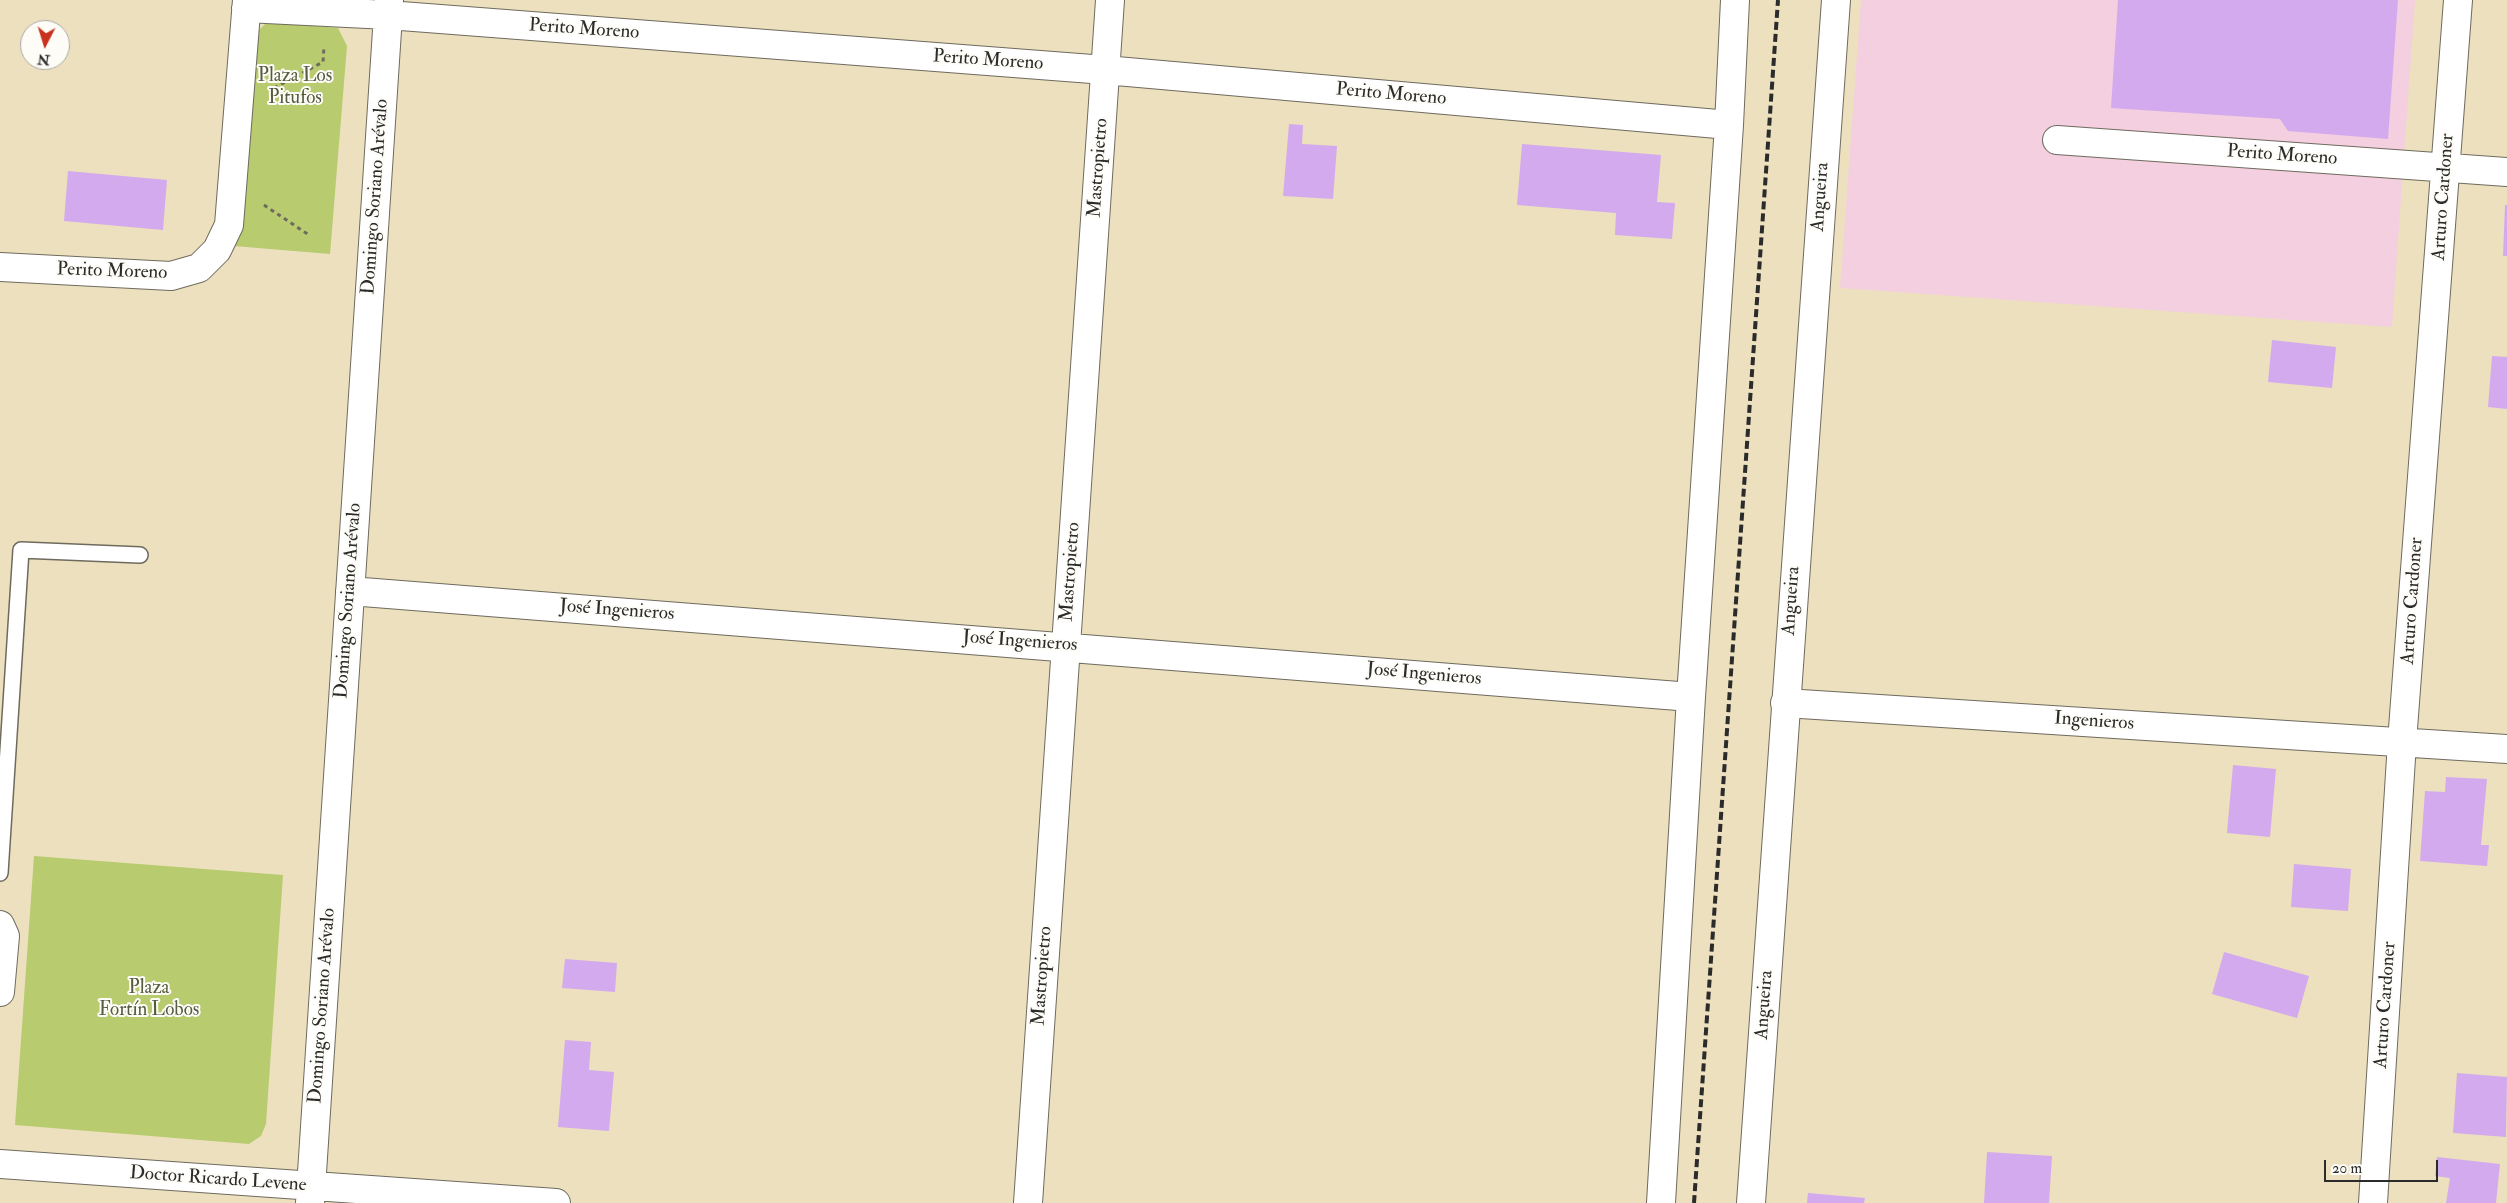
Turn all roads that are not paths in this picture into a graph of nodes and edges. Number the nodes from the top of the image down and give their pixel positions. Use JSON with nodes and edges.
{"nodes":[{"id":1,"x":1110,"y":0,"type":"edge"},
{"id":2,"x":1735,"y":0,"type":"edge"},
{"id":3,"x":1836,"y":0,"type":"edge"},
{"id":4,"x":2458,"y":0,"type":"edge"},
{"id":5,"x":246,"y":4,"type":"edge"},
{"id":6,"x":388,"y":8,"type":"edge"},
{"id":7,"x":1106,"y":70,"type":"junction"},
{"id":8,"x":1729,"y":125,"type":"junction"},
{"id":9,"x":2057,"y":140,"type":"dead end"},
{"id":10,"x":2446,"y":168,"type":"junction"},
{"id":11,"x":2507,"y":172,"type":"edge"},
{"id":12,"x":0,"y":267,"type":"edge"},
{"id":13,"x":140,"y":555,"type":"dead end"},
{"id":14,"x":350,"y":591,"type":"junction"},
{"id":15,"x":1066,"y":646,"type":"junction"},
{"id":16,"x":1690,"y":696,"type":"junction"},
{"id":17,"x":1785,"y":703,"type":"junction"},
{"id":18,"x":2402,"y":742,"type":"junction"},
{"id":19,"x":2507,"y":749,"type":"edge"},
{"id":20,"x":0,"y":873,"type":"edge"},
{"id":21,"x":0,"y":925,"type":"edge"},
{"id":22,"x":0,"y":992,"type":"edge"},
{"id":23,"x":0,"y":1164,"type":"edge"},
{"id":24,"x":310,"y":1195,"type":"edge"},
{"id":25,"x":556,"y":1203,"type":"edge"},
{"id":26,"x":1028,"y":1203,"type":"edge"},
{"id":27,"x":1661,"y":1203,"type":"edge"},
{"id":28,"x":1751,"y":1203,"type":"edge"},
{"id":29,"x":2373,"y":1203,"type":"edge"}],
"edges":[{"from":1,"to":7,"type":"street","name":"Mastropietro"},
{"from":2,"to":8,"type":"street"},
{"from":3,"to":17,"type":"street","name":"Angueira"},
{"from":4,"to":10,"type":"street","name":"Arturo Cardoner"},
{"from":5,"to":6,"type":"street","name":"Perito Moreno"},
{"from":5,"to":12,"type":"street","name":"Perito Moreno"},
{"from":6,"to":7,"type":"street","name":"Perito Moreno"},
{"from":6,"to":14,"type":"street","name":"Domingo Soriano Arévalo"},
{"from":7,"to":8,"type":"street","name":"Perito Moreno"},
{"from":7,"to":15,"type":"street","name":"Mastropietro"},
{"from":8,"to":16,"type":"street"},
{"from":9,"to":10,"type":"street","name":"Perito Moreno"},
{"from":10,"to":11,"type":"street","name":"Perito Moreno"},
{"from":10,"to":18,"type":"street","name":"Arturo Cardoner"},
{"from":13,"to":20,"type":"lane"},
{"from":14,"to":15,"type":"street","name":"José Ingenieros"},
{"from":14,"to":24,"type":"street","name":"Domingo Soriano Arévalo"},
{"from":15,"to":16,"type":"street","name":"José Ingenieros"},
{"from":15,"to":26,"type":"street","name":"Mastropietro"},
{"from":16,"to":27,"type":"street"},
{"from":17,"to":18,"type":"street","name":"Ingenieros"},
{"from":17,"to":28,"type":"street","name":"Angueira"},
{"from":18,"to":19,"type":"street"},
{"from":18,"to":29,"type":"street","name":"Arturo Cardoner"},
{"from":21,"to":22,"type":"street"},
{"from":23,"to":24,"type":"street","name":"Doctor Ricardo Levene"},
{"from":24,"to":25,"type":"street","name":"Doctor Ricardo Levene"}]}
